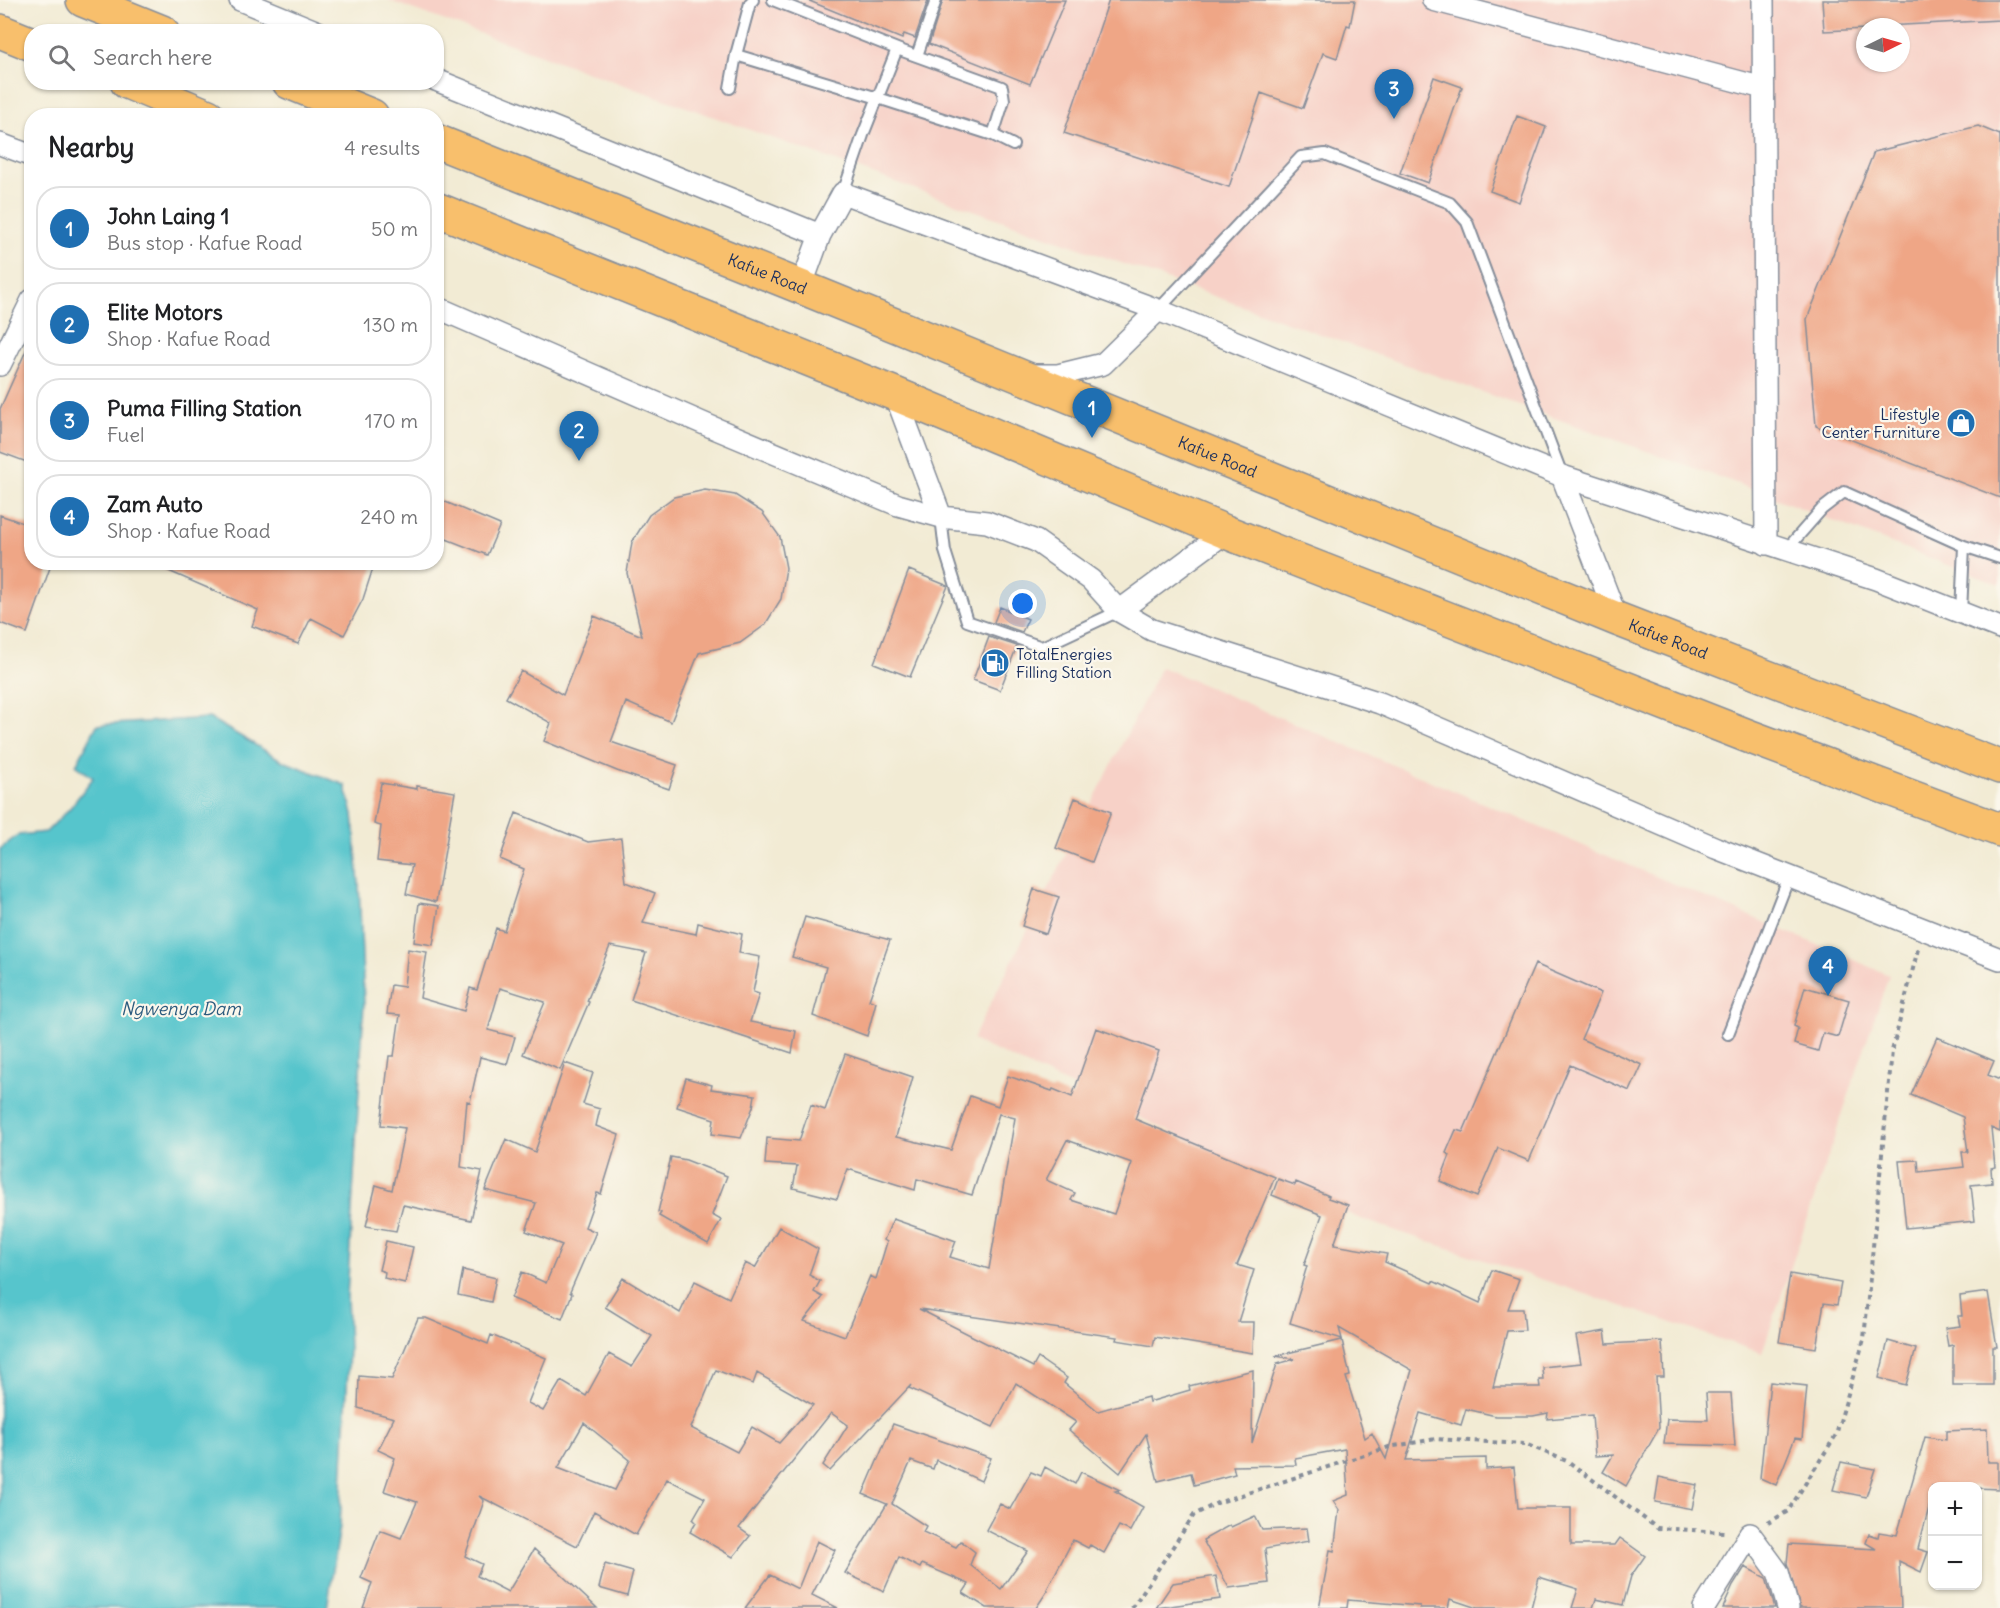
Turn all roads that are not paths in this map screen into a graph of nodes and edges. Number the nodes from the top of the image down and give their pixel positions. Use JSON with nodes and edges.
{"nodes":[{"id":1,"x":83,"y":0,"type":"edge"},
{"id":2,"x":240,"y":0,"type":"edge"},
{"id":3,"x":753,"y":0,"type":"edge"},
{"id":4,"x":773,"y":0,"type":"edge"},
{"id":5,"x":936,"y":0,"type":"edge"},
{"id":6,"x":1434,"y":0,"type":"edge"},
{"id":7,"x":1762,"y":0,"type":"edge"},
{"id":8,"x":142,"y":24,"type":"edge"},
{"id":9,"x":298,"y":24,"type":"edge"},
{"id":10,"x":0,"y":31,"type":"edge"},
{"id":11,"x":24,"y":41,"type":"edge"},
{"id":12,"x":897,"y":49,"type":"junction"},
{"id":13,"x":736,"y":55,"type":"junction"},
{"id":14,"x":917,"y":56,"type":"junction"},
{"id":15,"x":444,"y":83,"type":"edge"},
{"id":16,"x":730,"y":88,"type":"dead end"},
{"id":17,"x":1763,"y":88,"type":"junction"},
{"id":18,"x":146,"y":90,"type":"edge"},
{"id":19,"x":309,"y":90,"type":"edge"},
{"id":20,"x":878,"y":98,"type":"junction"},
{"id":21,"x":188,"y":108,"type":"edge"},
{"id":22,"x":352,"y":108,"type":"edge"},
{"id":23,"x":993,"y":135,"type":"junction"},
{"id":24,"x":0,"y":144,"type":"edge"},
{"id":25,"x":444,"y":144,"type":"edge"},
{"id":26,"x":1013,"y":145,"type":"dead end"},
{"id":27,"x":24,"y":153,"type":"edge"},
{"id":28,"x":843,"y":194,"type":"junction"},
{"id":29,"x":444,"y":212,"type":"edge"},
{"id":30,"x":820,"y":235,"type":"junction"},
{"id":31,"x":801,"y":287,"type":"junction"},
{"id":32,"x":444,"y":310,"type":"edge"},
{"id":33,"x":1158,"y":310,"type":"junction"},
{"id":34,"x":24,"y":316,"type":"edge"},
{"id":35,"x":0,"y":365,"type":"edge"},
{"id":36,"x":1016,"y":375,"type":"junction"},
{"id":37,"x":895,"y":394,"type":"junction"},
{"id":38,"x":1562,"y":476,"type":"junction"},
{"id":39,"x":941,"y":517,"type":"junction"},
{"id":40,"x":1226,"y":532,"type":"junction"},
{"id":41,"x":1964,"y":546,"type":"junction"},
{"id":42,"x":1776,"y":547,"type":"junction"},
{"id":43,"x":2000,"y":558,"type":"edge"},
{"id":44,"x":1119,"y":611,"type":"junction"},
{"id":45,"x":1961,"y":613,"type":"junction"},
{"id":46,"x":1617,"y":619,"type":"junction"},
{"id":47,"x":2000,"y":628,"type":"edge"},
{"id":48,"x":2000,"y":767,"type":"edge"},
{"id":49,"x":2000,"y":830,"type":"edge"},
{"id":50,"x":1789,"y":877,"type":"junction"},
{"id":51,"x":2000,"y":959,"type":"edge"},
{"id":52,"x":1728,"y":1034,"type":"dead end"},
{"id":53,"x":1704,"y":1608,"type":"edge"},
{"id":54,"x":1788,"y":1608,"type":"edge"}],
"edges":[{"from":1,"to":8,"type":"main road"},
{"from":2,"to":9,"type":"street"},
{"from":3,"to":13,"type":"lane"},
{"from":4,"to":12,"type":"lane"},
{"from":5,"to":14,"type":"lane"},
{"from":6,"to":17,"type":"street"},
{"from":7,"to":17,"type":"street"},
{"from":10,"to":11,"type":"main road"},
{"from":12,"to":14,"type":"lane"},
{"from":12,"to":20,"type":"lane"},
{"from":13,"to":16,"type":"lane"},
{"from":13,"to":20,"type":"lane"},
{"from":14,"to":23,"type":"lane"},
{"from":15,"to":30,"type":"street"},
{"from":17,"to":42,"type":"street"},
{"from":18,"to":21,"type":"main road"},
{"from":19,"to":22,"type":"main road"},
{"from":20,"to":23,"type":"lane"},
{"from":20,"to":28,"type":"lane"},
{"from":23,"to":26,"type":"lane"},
{"from":24,"to":27,"type":"street"},
{"from":25,"to":31,"type":"main road","name":"Kafue Road"},
{"from":28,"to":30,"type":"street"},
{"from":28,"to":33,"type":"street"},
{"from":29,"to":37,"type":"main road"},
{"from":30,"to":31,"type":"street"},
{"from":31,"to":36,"type":"main road","name":"Kafue Road"},
{"from":32,"to":39,"type":"street"},
{"from":33,"to":36,"type":"street"},
{"from":33,"to":38,"type":"street"},
{"from":33,"to":38,"type":"lane"},
{"from":34,"to":35,"type":"street"},
{"from":36,"to":46,"type":"main road","name":"Kafue Road"},
{"from":37,"to":39,"type":"street"},
{"from":37,"to":40,"type":"main road"},
{"from":38,"to":42,"type":"street"},
{"from":38,"to":46,"type":"street"},
{"from":39,"to":44,"type":"street"},
{"from":39,"to":44,"type":"lane"},
{"from":40,"to":44,"type":"street"},
{"from":40,"to":49,"type":"main road"},
{"from":41,"to":42,"type":"lane"},
{"from":41,"to":43,"type":"lane"},
{"from":41,"to":45,"type":"lane"},
{"from":42,"to":45,"type":"street"},
{"from":44,"to":50,"type":"street"},
{"from":45,"to":47,"type":"street"},
{"from":46,"to":48,"type":"main road","name":"Kafue Road"},
{"from":50,"to":51,"type":"street"},
{"from":50,"to":52,"type":"lane"},
{"from":53,"to":54,"type":"street"}]}
